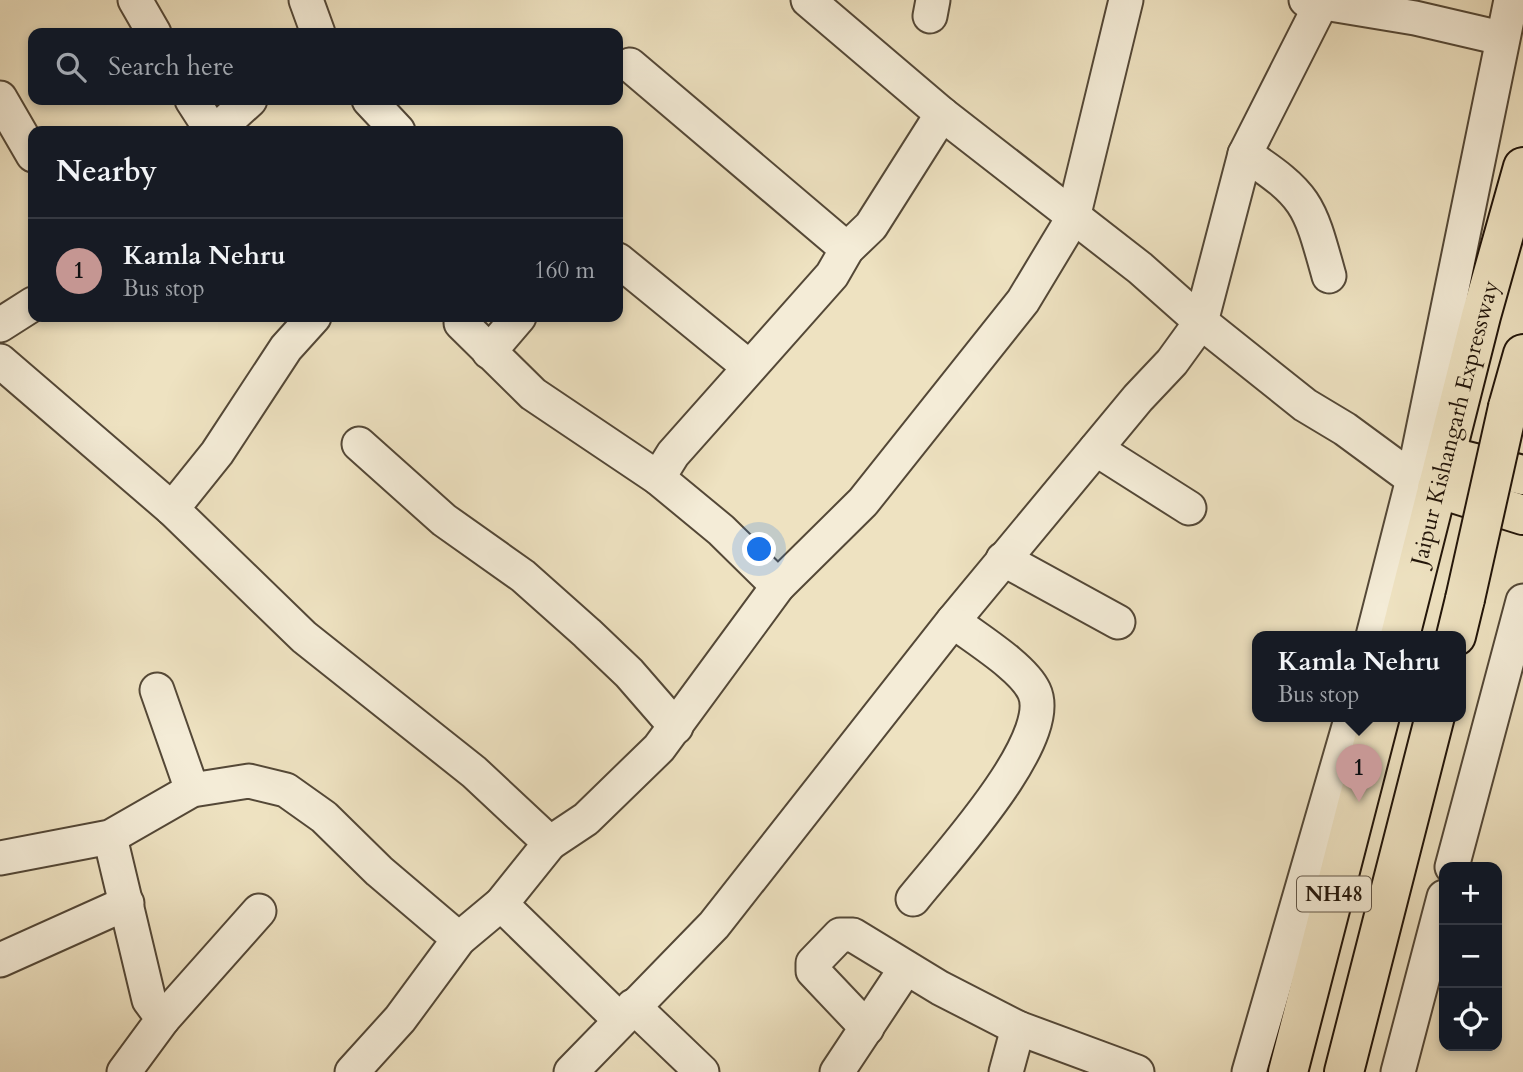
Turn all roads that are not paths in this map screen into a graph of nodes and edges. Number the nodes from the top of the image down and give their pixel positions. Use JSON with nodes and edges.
{"nodes":[{"id":1,"x":135,"y":0,"type":"edge"},
{"id":2,"x":306,"y":0,"type":"edge"},
{"id":3,"x":808,"y":0,"type":"edge"},
{"id":4,"x":1126,"y":0,"type":"edge"},
{"id":5,"x":1511,"y":0,"type":"edge"},
{"id":6,"x":1317,"y":2,"type":"edge"},
{"id":7,"x":151,"y":28,"type":"edge"},
{"id":8,"x":316,"y":28,"type":"edge"},
{"id":9,"x":1502,"y":38,"type":"junction"},
{"id":10,"x":630,"y":65,"type":"dead end"},
{"id":11,"x":0,"y":98,"type":"edge"},
{"id":12,"x":196,"y":105,"type":"edge"},
{"id":13,"x":244,"y":105,"type":"edge"},
{"id":14,"x":374,"y":105,"type":"edge"},
{"id":15,"x":942,"y":114,"type":"junction"},
{"id":16,"x":210,"y":126,"type":"edge"},
{"id":17,"x":220,"y":126,"type":"edge"},
{"id":18,"x":393,"y":126,"type":"edge"},
{"id":19,"x":28,"y":146,"type":"edge"},
{"id":20,"x":1245,"y":154,"type":"junction"},
{"id":21,"x":1523,"y":167,"type":"edge"},
{"id":22,"x":1073,"y":218,"type":"junction"},
{"id":23,"x":847,"y":249,"type":"junction"},
{"id":24,"x":623,"y":264,"type":"edge"},
{"id":25,"x":1329,"y":276,"type":"dead end"},
{"id":26,"x":28,"y":307,"type":"edge"},
{"id":27,"x":309,"y":322,"type":"edge"},
{"id":28,"x":515,"y":322,"type":"edge"},
{"id":29,"x":1201,"y":322,"type":"junction"},
{"id":30,"x":461,"y":323,"type":"dead end"},
{"id":31,"x":0,"y":326,"type":"edge"},
{"id":32,"x":489,"y":352,"type":"junction"},
{"id":33,"x":1523,"y":355,"type":"edge"},
{"id":34,"x":0,"y":361,"type":"edge"},
{"id":35,"x":749,"y":368,"type":"junction"},
{"id":36,"x":359,"y":444,"type":"dead end"},
{"id":37,"x":1096,"y":449,"type":"junction"},
{"id":38,"x":1428,"y":469,"type":"junction"},
{"id":39,"x":1523,"y":475,"type":"edge"},
{"id":40,"x":658,"y":478,"type":"junction"},
{"id":41,"x":1189,"y":508,"type":"dead end"},
{"id":42,"x":172,"y":509,"type":"junction"},
{"id":43,"x":1523,"y":515,"type":"edge"},
{"id":44,"x":1003,"y":559,"type":"junction"},
{"id":45,"x":778,"y":586,"type":"junction"},
{"id":46,"x":1522,"y":606,"type":"edge"},
{"id":47,"x":953,"y":621,"type":"junction"},
{"id":48,"x":1118,"y":622,"type":"dead end"},
{"id":49,"x":1375,"y":631,"type":"edge"},
{"id":50,"x":1401,"y":631,"type":"edge"},
{"id":51,"x":1457,"y":631,"type":"edge"},
{"id":52,"x":157,"y":690,"type":"dead end"},
{"id":53,"x":1350,"y":722,"type":"edge"},
{"id":54,"x":1378,"y":722,"type":"edge"},
{"id":55,"x":1433,"y":722,"type":"edge"},
{"id":56,"x":676,"y":727,"type":"junction"},
{"id":57,"x":192,"y":790,"type":"junction"},
{"id":58,"x":110,"y":837,"type":"junction"},
{"id":59,"x":550,"y":843,"type":"junction"},
{"id":60,"x":1,"y":853,"type":"edge"},
{"id":61,"x":1453,"y":862,"type":"edge"},
{"id":62,"x":913,"y":899,"type":"dead end"},
{"id":63,"x":127,"y":904,"type":"junction"},
{"id":64,"x":501,"y":904,"type":"junction"},
{"id":65,"x":259,"y":911,"type":"dead end"},
{"id":66,"x":1439,"y":916,"type":"edge"},
{"id":67,"x":459,"y":939,"type":"junction"},
{"id":68,"x":0,"y":960,"type":"edge"},
{"id":69,"x":906,"y":968,"type":"junction"},
{"id":70,"x":627,"y":1013,"type":"junction"},
{"id":71,"x":163,"y":1019,"type":"junction"},
{"id":72,"x":867,"y":1028,"type":"junction"},
{"id":73,"x":1018,"y":1028,"type":"junction"},
{"id":74,"x":124,"y":1072,"type":"edge"},
{"id":75,"x":352,"y":1072,"type":"edge"},
{"id":76,"x":571,"y":1072,"type":"edge"},
{"id":77,"x":702,"y":1072,"type":"edge"},
{"id":78,"x":837,"y":1072,"type":"edge"},
{"id":79,"x":1006,"y":1072,"type":"edge"},
{"id":80,"x":1137,"y":1072,"type":"edge"},
{"id":81,"x":1249,"y":1072,"type":"edge"},
{"id":82,"x":1288,"y":1072,"type":"edge"},
{"id":83,"x":1344,"y":1072,"type":"edge"},
{"id":84,"x":1398,"y":1072,"type":"edge"}],
"edges":[{"from":1,"to":7,"type":"street"},
{"from":2,"to":8,"type":"street"},
{"from":3,"to":15,"type":"street"},
{"from":4,"to":22,"type":"street"},
{"from":5,"to":9,"type":"street"},
{"from":6,"to":9,"type":"street"},
{"from":6,"to":20,"type":"street"},
{"from":9,"to":38,"type":"street"},
{"from":10,"to":23,"type":"street"},
{"from":11,"to":19,"type":"street"},
{"from":12,"to":16,"type":"street"},
{"from":13,"to":17,"type":"street"},
{"from":14,"to":18,"type":"street"},
{"from":15,"to":22,"type":"street"},
{"from":15,"to":23,"type":"street"},
{"from":20,"to":25,"type":"street"},
{"from":20,"to":29,"type":"street"},
{"from":21,"to":38,"type":"main road","name":"Jaipur Kishangarh Expressway"},
{"from":22,"to":29,"type":"street"},
{"from":22,"to":45,"type":"street"},
{"from":23,"to":35,"type":"street"},
{"from":24,"to":35,"type":"street"},
{"from":26,"to":31,"type":"street"},
{"from":27,"to":42,"type":"street"},
{"from":28,"to":32,"type":"street"},
{"from":29,"to":37,"type":"street"},
{"from":29,"to":38,"type":"street"},
{"from":30,"to":32,"type":"street"},
{"from":32,"to":40,"type":"street"},
{"from":33,"to":51,"type":"main road","name":"Jaipur Kishangarh Expressway","bridge":true},
{"from":34,"to":42,"type":"street"},
{"from":35,"to":40,"type":"street"},
{"from":36,"to":56,"type":"street"},
{"from":37,"to":41,"type":"street"},
{"from":37,"to":44,"type":"street"},
{"from":38,"to":39,"type":"main road"},
{"from":38,"to":43,"type":"main road"},
{"from":38,"to":49,"type":"street"},
{"from":38,"to":50,"type":"main road","name":"Jaipur Kishangarh Expressway"},
{"from":40,"to":45,"type":"street"},
{"from":42,"to":59,"type":"street"},
{"from":44,"to":47,"type":"street"},
{"from":44,"to":48,"type":"street"},
{"from":45,"to":56,"type":"street"},
{"from":46,"to":61,"type":"street"},
{"from":47,"to":62,"type":"street"},
{"from":47,"to":70,"type":"street"},
{"from":52,"to":57,"type":"street"},
{"from":53,"to":81,"type":"street"},
{"from":54,"to":82,"type":"main road","number":"NH48"},
{"from":55,"to":83,"type":"main road","number":"NH48"},
{"from":56,"to":59,"type":"street"},
{"from":57,"to":58,"type":"street"},
{"from":57,"to":67,"type":"street"},
{"from":58,"to":60,"type":"street"},
{"from":58,"to":63,"type":"street"},
{"from":59,"to":64,"type":"street"},
{"from":63,"to":68,"type":"street"},
{"from":63,"to":71,"type":"street"},
{"from":64,"to":67,"type":"street"},
{"from":64,"to":70,"type":"street"},
{"from":65,"to":71,"type":"street"},
{"from":66,"to":84,"type":"street"},
{"from":67,"to":75,"type":"street"},
{"from":69,"to":72,"type":"street"},
{"from":69,"to":72,"type":"street"},
{"from":69,"to":73,"type":"street"},
{"from":70,"to":76,"type":"street"},
{"from":70,"to":77,"type":"street"},
{"from":71,"to":74,"type":"street"},
{"from":72,"to":78,"type":"street"},
{"from":73,"to":79,"type":"street"},
{"from":73,"to":80,"type":"street"}]}
